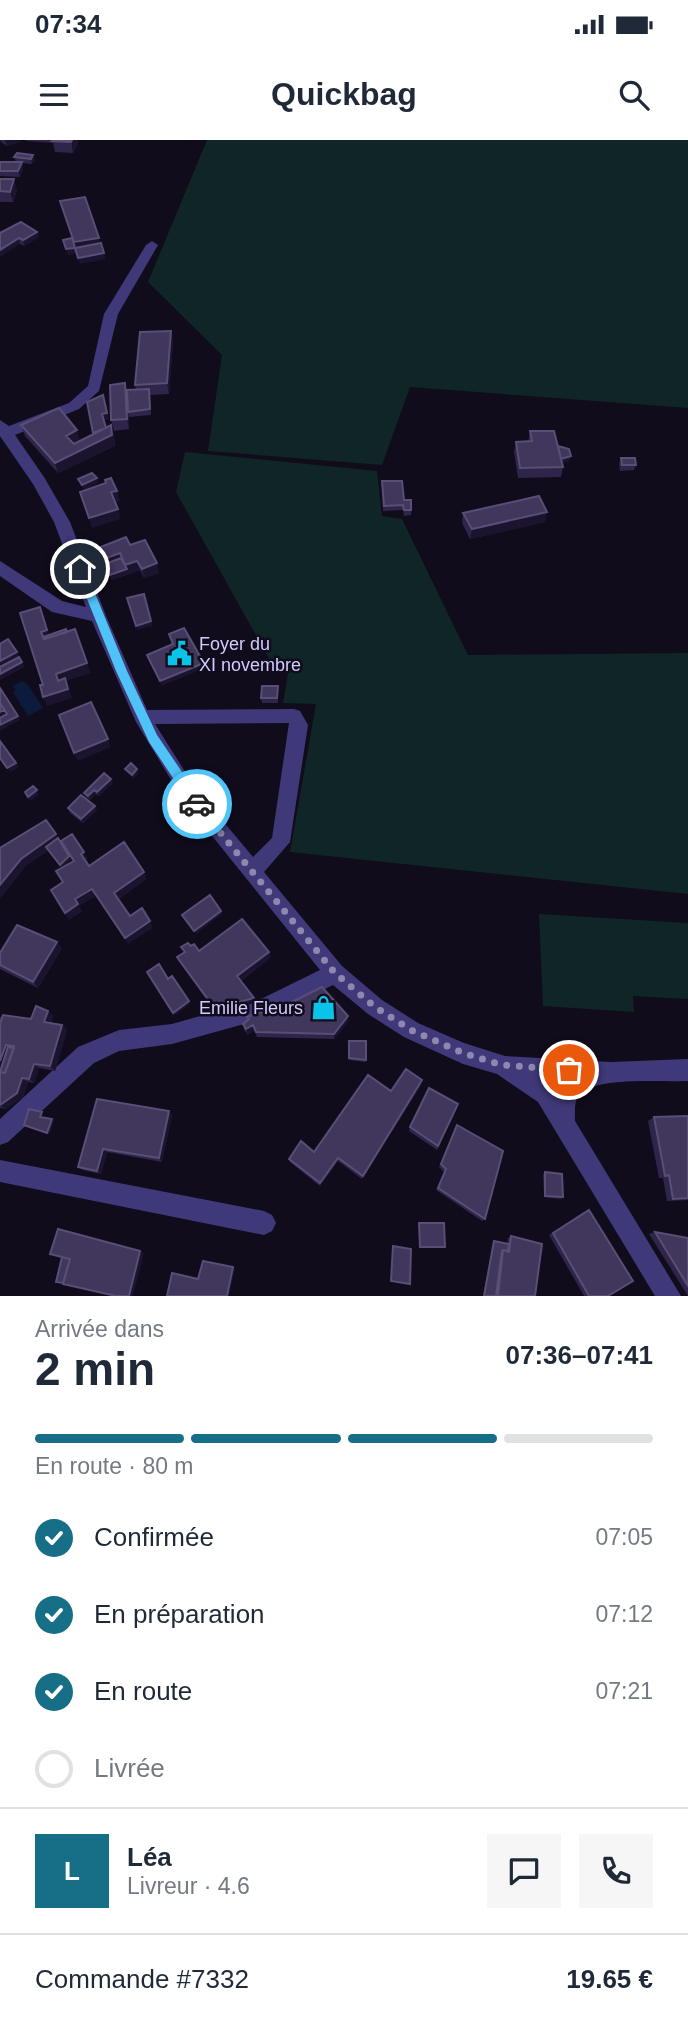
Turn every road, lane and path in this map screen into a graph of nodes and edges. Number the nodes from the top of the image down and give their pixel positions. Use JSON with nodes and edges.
{"nodes":[{"id":1,"x":152,"y":245,"type":"dead end"},
{"id":2,"x":3,"y":429,"type":"edge"},
{"id":3,"x":0,"y":567,"type":"edge"},
{"id":4,"x":98,"y":616,"type":"junction"},
{"id":5,"x":142,"y":717,"type":"junction"},
{"id":6,"x":251,"y":872,"type":"junction"},
{"id":7,"x":335,"y":973,"type":"junction"},
{"id":8,"x":502,"y":1065,"type":"junction"},
{"id":9,"x":688,"y":1070,"type":"edge"},
{"id":10,"x":611,"y":1073,"type":"junction"},
{"id":11,"x":564,"y":1122,"type":"junction"},
{"id":12,"x":0,"y":1134,"type":"edge"},
{"id":13,"x":0,"y":1171,"type":"edge"},
{"id":14,"x":264,"y":1223,"type":"dead end"},
{"id":15,"x":669,"y":1296,"type":"edge"}],
"edges":[{"from":1,"to":2,"type":"street"},
{"from":2,"to":4,"type":"street"},
{"from":3,"to":4,"type":"street"},
{"from":4,"to":5,"type":"street"},
{"from":5,"to":6,"type":"street"},
{"from":5,"to":6,"type":"street"},
{"from":6,"to":7,"type":"street"},
{"from":7,"to":8,"type":"street"},
{"from":7,"to":12,"type":"street"},
{"from":8,"to":10,"type":"street"},
{"from":8,"to":11,"type":"street"},
{"from":9,"to":10,"type":"street"},
{"from":10,"to":11,"type":"street"},
{"from":11,"to":15,"type":"street"},
{"from":13,"to":14,"type":"street"}]}
